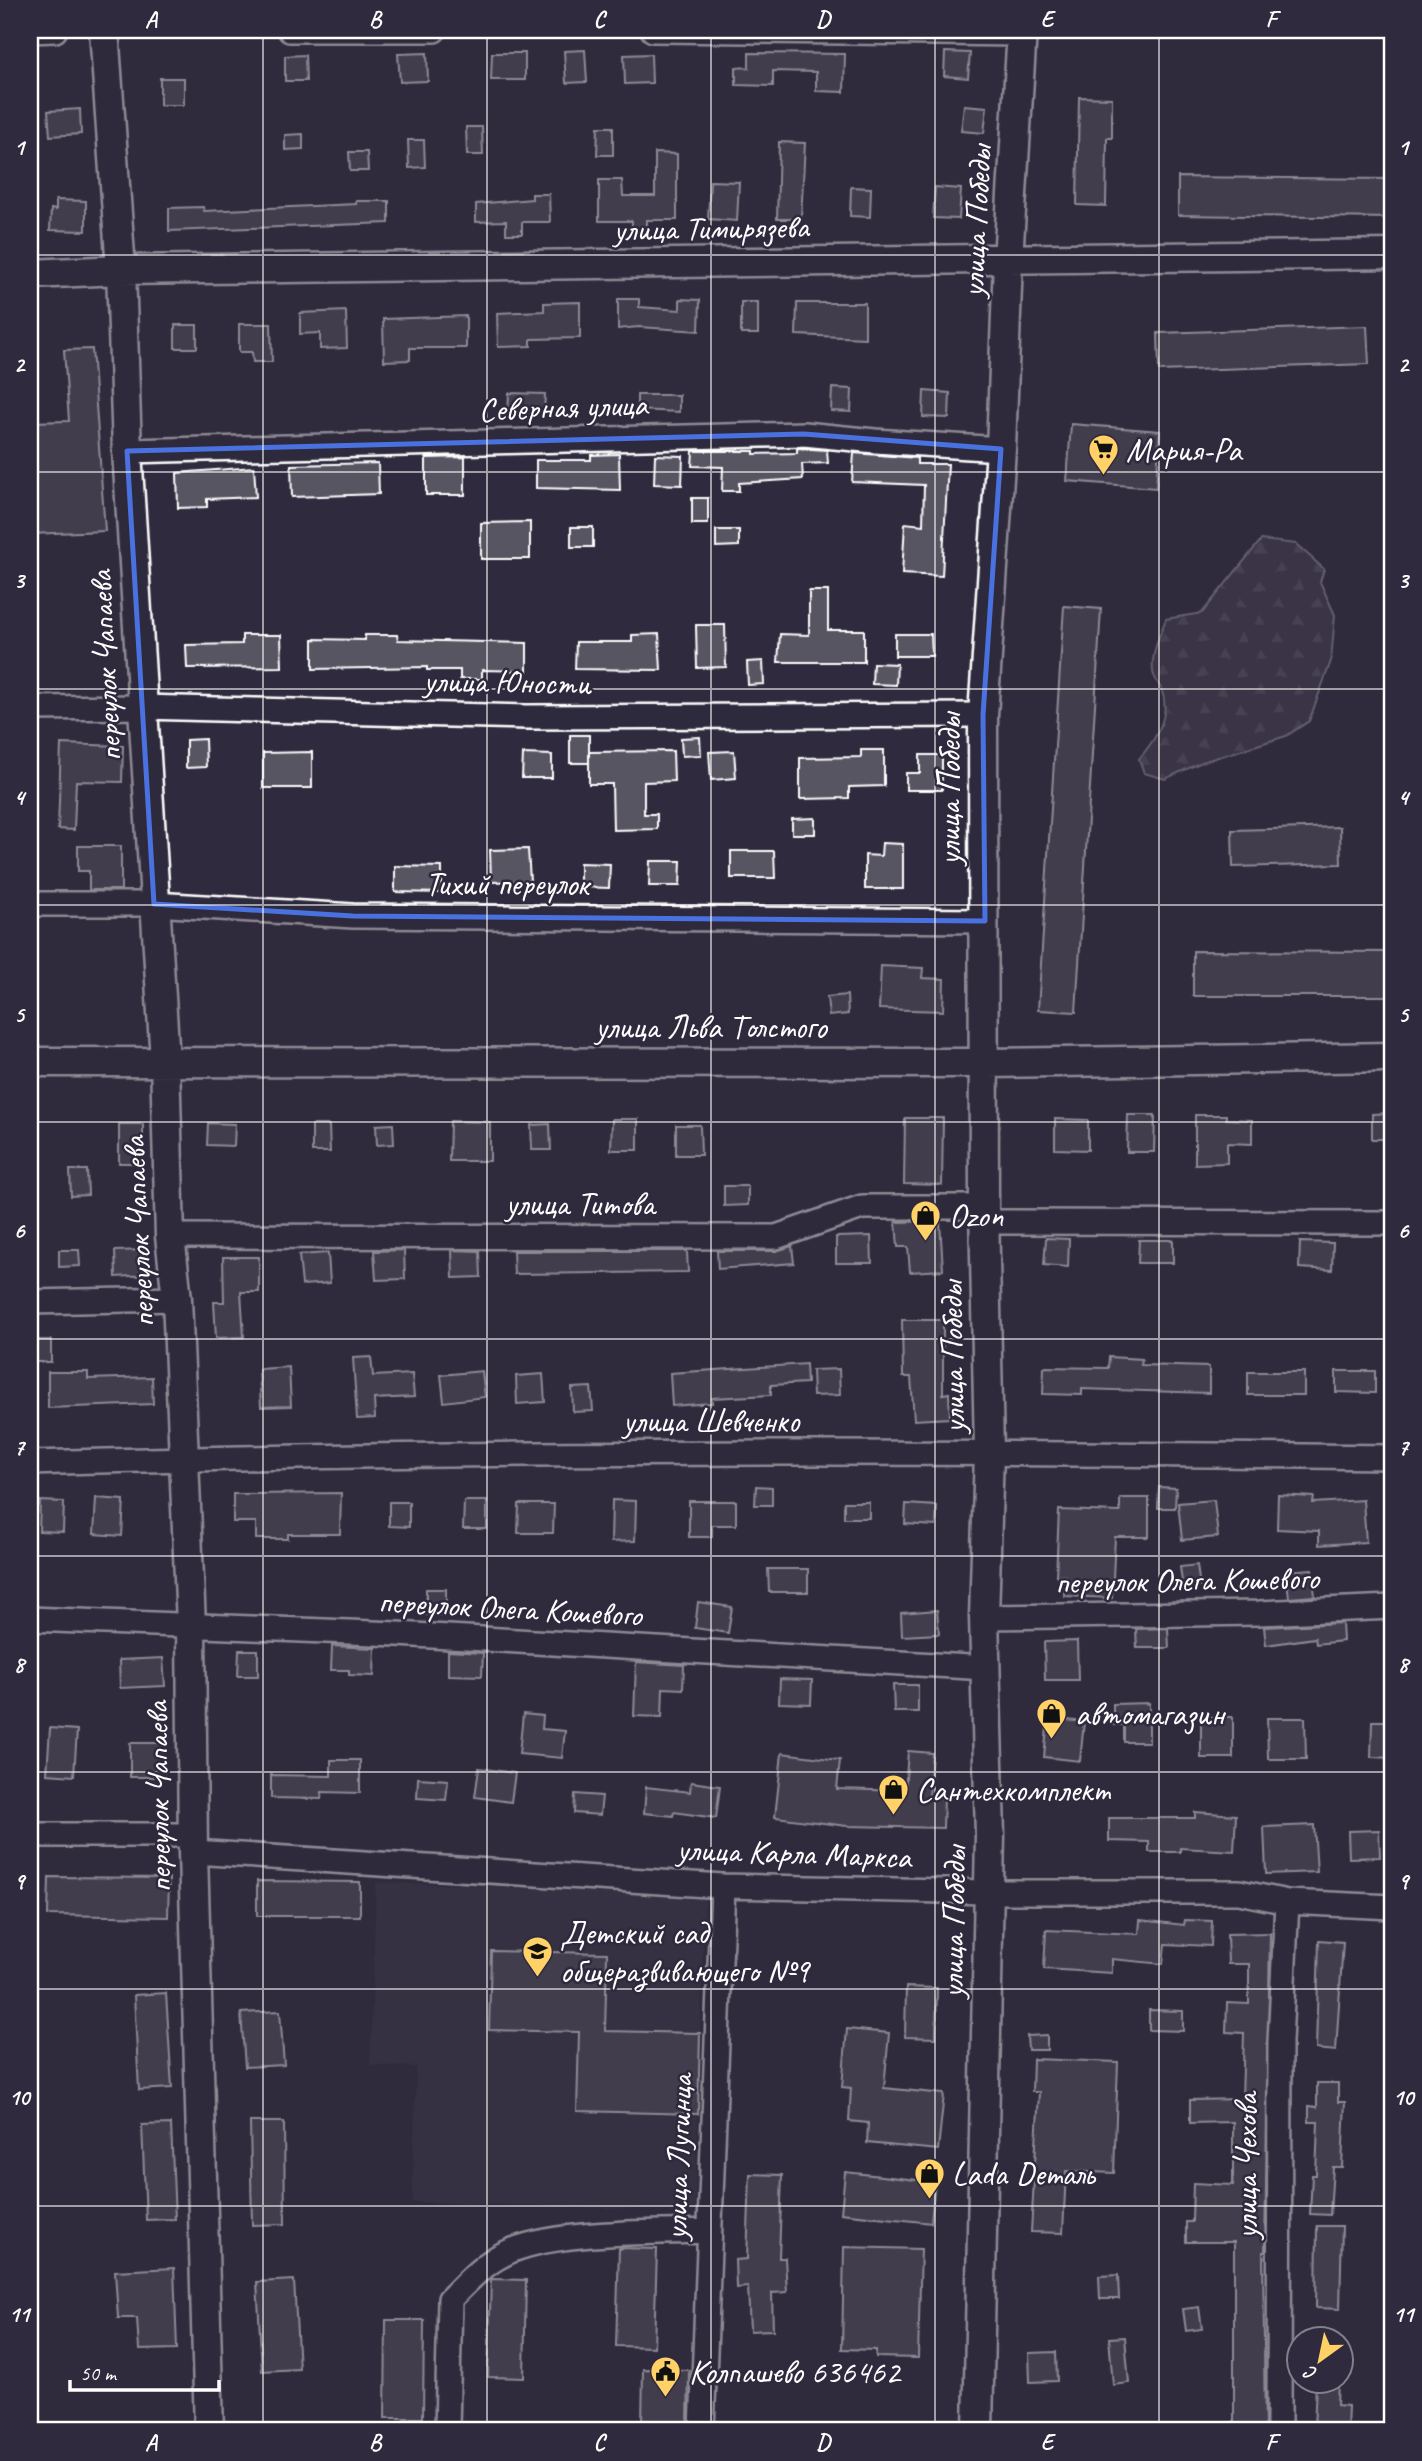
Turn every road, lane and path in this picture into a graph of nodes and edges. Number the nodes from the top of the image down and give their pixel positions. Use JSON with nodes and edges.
{"nodes":[{"id":1,"x":55,"y":30,"type":"edge"},
{"id":2,"x":104,"y":30,"type":"edge"},
{"id":3,"x":290,"y":30,"type":"edge"},
{"id":4,"x":434,"y":30,"type":"edge"},
{"id":5,"x":653,"y":30,"type":"edge"},
{"id":6,"x":30,"y":31,"type":"edge"},
{"id":7,"x":1022,"y":32,"type":"edge"},
{"id":8,"x":1392,"y":254,"type":"edge"},
{"id":9,"x":1008,"y":260,"type":"junction"},
{"id":10,"x":121,"y":270,"type":"junction"},
{"id":11,"x":30,"y":274,"type":"edge"},
{"id":12,"x":1001,"y":449,"type":"junction"},
{"id":13,"x":127,"y":451,"type":"junction"},
{"id":14,"x":142,"y":707,"type":"junction"},
{"id":15,"x":30,"y":708,"type":"edge"},
{"id":16,"x":983,"y":715,"type":"junction"},
{"id":17,"x":30,"y":904,"type":"edge"},
{"id":18,"x":155,"y":904,"type":"junction"},
{"id":19,"x":985,"y":921,"type":"junction"},
{"id":20,"x":1392,"y":1057,"type":"edge"},
{"id":21,"x":165,"y":1061,"type":"junction"},
{"id":22,"x":30,"y":1062,"type":"edge"},
{"id":23,"x":986,"y":1063,"type":"junction"},
{"id":24,"x":984,"y":1215,"type":"junction"},
{"id":25,"x":1392,"y":1223,"type":"edge"},
{"id":26,"x":170,"y":1236,"type":"junction"},
{"id":27,"x":177,"y":1299,"type":"junction"},
{"id":28,"x":30,"y":1302,"type":"edge"},
{"id":29,"x":989,"y":1452,"type":"junction"},
{"id":30,"x":1392,"y":1457,"type":"edge"},
{"id":31,"x":184,"y":1459,"type":"junction"},
{"id":32,"x":30,"y":1463,"type":"edge"},
{"id":33,"x":1392,"y":1607,"type":"edge"},
{"id":34,"x":984,"y":1617,"type":"junction"},
{"id":35,"x":30,"y":1619,"type":"edge"},
{"id":36,"x":191,"y":1625,"type":"junction"},
{"id":37,"x":987,"y":1668,"type":"junction"},
{"id":38,"x":30,"y":1835,"type":"edge"},
{"id":39,"x":193,"y":1843,"type":"junction"},
{"id":40,"x":723,"y":1886,"type":"junction"},
{"id":41,"x":988,"y":1892,"type":"junction"},
{"id":42,"x":1287,"y":1902,"type":"junction"},
{"id":43,"x":1392,"y":1907,"type":"edge"},
{"id":44,"x":708,"y":2231,"type":"junction"},
{"id":45,"x":209,"y":2431,"type":"edge"},
{"id":46,"x":447,"y":2431,"type":"edge"},
{"id":47,"x":702,"y":2431,"type":"edge"},
{"id":48,"x":978,"y":2431,"type":"edge"},
{"id":49,"x":1279,"y":2431,"type":"edge"}],
"edges":[{"from":1,"to":6,"type":"street"},
{"from":2,"to":10,"type":"street","name":"переулок Чапаева"},
{"from":3,"to":4,"type":"street"},
{"from":5,"to":7,"type":"street"},
{"from":7,"to":9,"type":"street","name":"улица Победы"},
{"from":8,"to":9,"type":"street","name":"улица Тимирязева"},
{"from":9,"to":10,"type":"street","name":"улица Тимирязева"},
{"from":9,"to":12,"type":"street","name":"улица Победы"},
{"from":10,"to":11,"type":"street","name":"улица Тимирязева"},
{"from":10,"to":13,"type":"street","name":"переулок Чапаева"},
{"from":12,"to":13,"type":"street","name":"Северная улица"},
{"from":12,"to":16,"type":"street","name":"улица Победы"},
{"from":13,"to":14,"type":"street","name":"переулок Чапаева"},
{"from":14,"to":15,"type":"street","name":"улица Юности"},
{"from":14,"to":16,"type":"street","name":"улица Юности"},
{"from":14,"to":18,"type":"street","name":"переулок Чапаева"},
{"from":16,"to":19,"type":"street","name":"улица Победы"},
{"from":17,"to":18,"type":"street","name":"Тихий переулок"},
{"from":18,"to":19,"type":"street","name":"Тихий переулок"},
{"from":18,"to":21,"type":"street","name":"переулок Чапаева"},
{"from":19,"to":23,"type":"street","name":"улица Победы"},
{"from":20,"to":23,"type":"street","name":"улица Льва Толстого"},
{"from":21,"to":22,"type":"street","name":"улица Льва Толстого"},
{"from":21,"to":23,"type":"street","name":"улица Льва Толстого"},
{"from":21,"to":26,"type":"street","name":"переулок Чапаева"},
{"from":23,"to":24,"type":"street","name":"улица Победы"},
{"from":24,"to":25,"type":"street","name":"улица Титова"},
{"from":24,"to":26,"type":"street","name":"улица Титова"},
{"from":24,"to":29,"type":"street","name":"улица Победы"},
{"from":26,"to":27,"type":"street","name":"переулок Чапаева"},
{"from":27,"to":28,"type":"street"},
{"from":27,"to":31,"type":"street","name":"переулок Чапаева"},
{"from":29,"to":30,"type":"street","name":"улица Шевченко"},
{"from":29,"to":31,"type":"street","name":"улица Шевченко"},
{"from":29,"to":34,"type":"street","name":"улица Победы"},
{"from":31,"to":32,"type":"street","name":"улица Шевченко"},
{"from":31,"to":36,"type":"street","name":"переулок Чапаева"},
{"from":33,"to":34,"type":"street","name":"переулок Олега Кошевого"},
{"from":34,"to":37,"type":"street","name":"улица Победы"},
{"from":35,"to":36,"type":"street","name":"переулок Олега Кошевого"},
{"from":36,"to":37,"type":"street","name":"переулок Олега Кошевого"},
{"from":36,"to":39,"type":"street","name":"переулок Чапаева"},
{"from":37,"to":41,"type":"street","name":"улица Победы"},
{"from":38,"to":39,"type":"street","name":"улица Карла Маркса"},
{"from":39,"to":40,"type":"street","name":"улица Карла Маркса"},
{"from":39,"to":45,"type":"street","name":"переулок Чапаева"},
{"from":40,"to":41,"type":"street","name":"улица Карла Маркса"},
{"from":40,"to":44,"type":"street","name":"улица Лугинца"},
{"from":41,"to":42,"type":"street","name":"улица Карла Маркса"},
{"from":41,"to":48,"type":"street","name":"улица Победы"},
{"from":42,"to":43,"type":"street","name":"улица Карла Маркса"},
{"from":42,"to":49,"type":"street","name":"улица Чехова"},
{"from":44,"to":46,"type":"street"},
{"from":44,"to":47,"type":"street","name":"улица Лугинца"}]}
